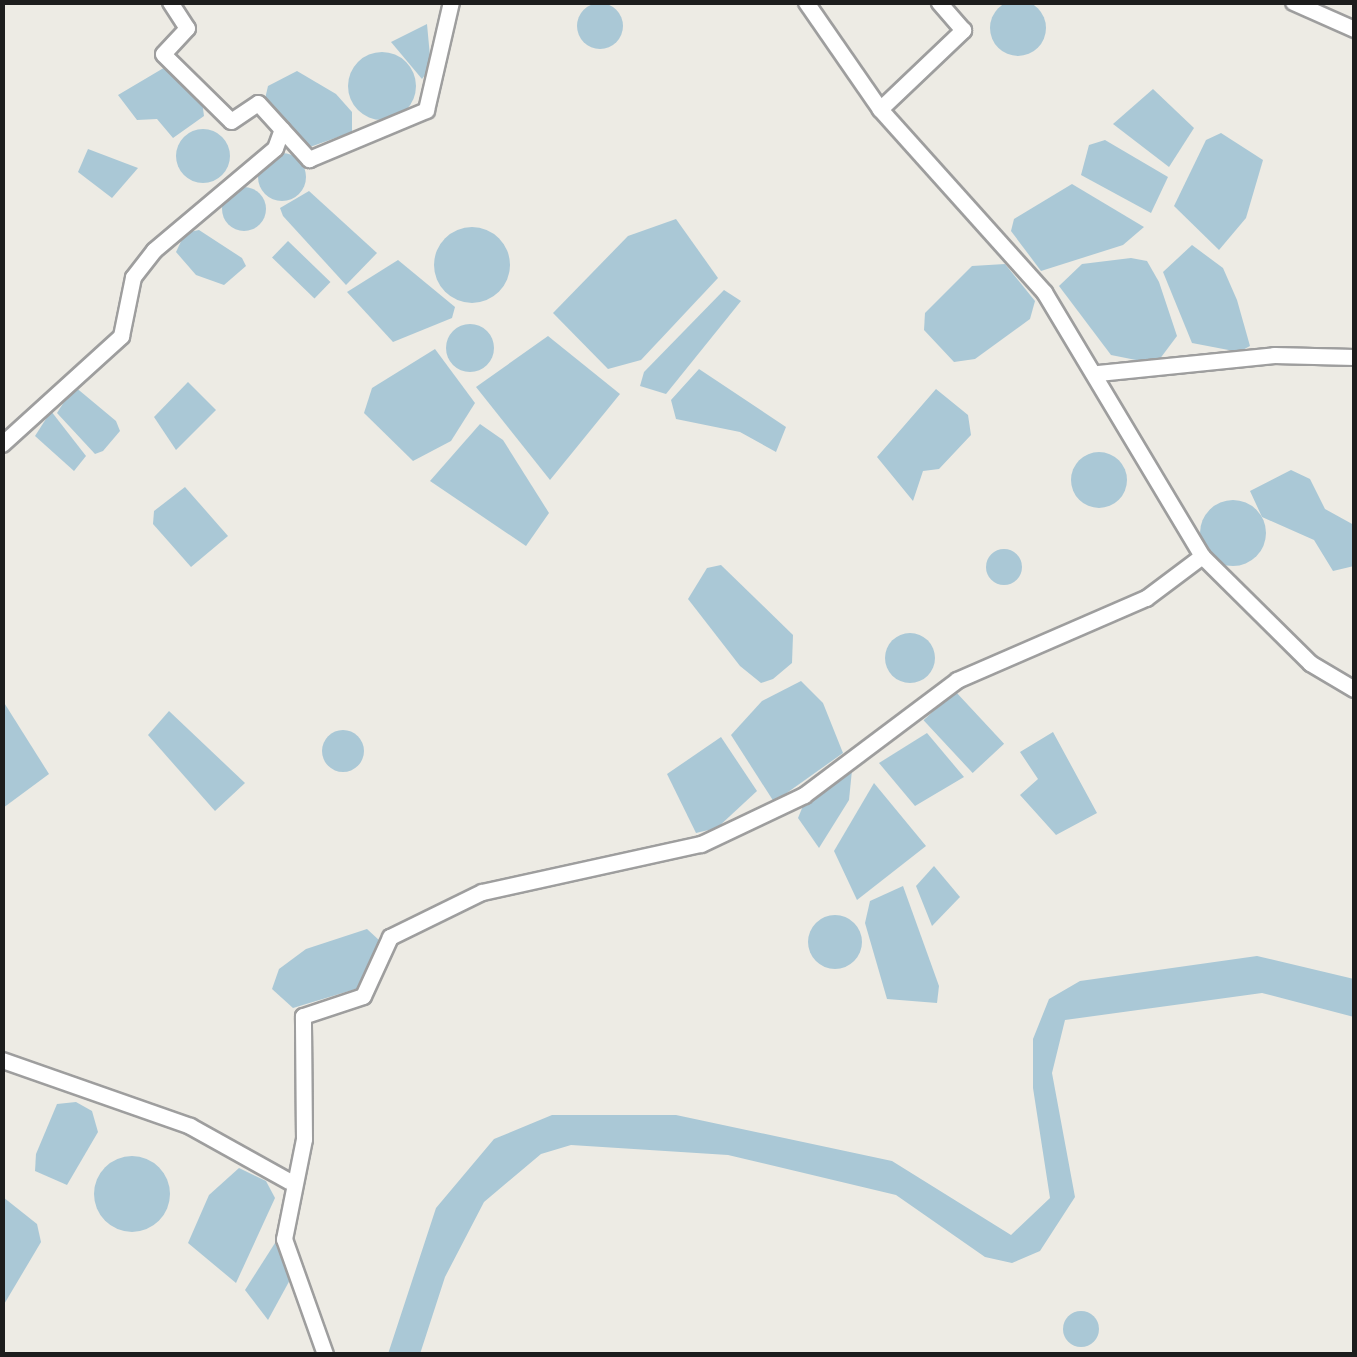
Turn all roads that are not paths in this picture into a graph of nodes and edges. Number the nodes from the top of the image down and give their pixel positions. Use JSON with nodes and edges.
{"nodes":[{"id":1,"x":170,"y":2,"type":"edge"},
{"id":2,"x":452,"y":2,"type":"edge"},
{"id":3,"x":806,"y":2,"type":"edge"},
{"id":4,"x":939,"y":2,"type":"edge"},
{"id":5,"x":1293,"y":2,"type":"edge"},
{"id":6,"x":1354,"y":30,"type":"edge"},
{"id":7,"x":880,"y":109,"type":"junction"},
{"id":8,"x":282,"y":128,"type":"junction"},
{"id":9,"x":1354,"y":356,"type":"edge"},
{"id":10,"x":1098,"y":373,"type":"junction"},
{"id":11,"x":2,"y":444,"type":"edge"},
{"id":12,"x":1202,"y":556,"type":"junction"},
{"id":13,"x":1354,"y":689,"type":"edge"},
{"id":14,"x":2,"y":1060,"type":"edge"},
{"id":15,"x":289,"y":1181,"type":"junction"},
{"id":16,"x":325,"y":1354,"type":"edge"}],
"edges":[{"from":1,"to":8,"type":"street"},
{"from":2,"to":8,"type":"street"},
{"from":3,"to":7,"type":"street"},
{"from":4,"to":7,"type":"street"},
{"from":5,"to":6,"type":"street"},
{"from":7,"to":10,"type":"street"},
{"from":8,"to":11,"type":"street"},
{"from":9,"to":10,"type":"street"},
{"from":10,"to":12,"type":"street"},
{"from":12,"to":13,"type":"street"},
{"from":12,"to":15,"type":"street"},
{"from":14,"to":15,"type":"street"},
{"from":15,"to":16,"type":"street"}]}
